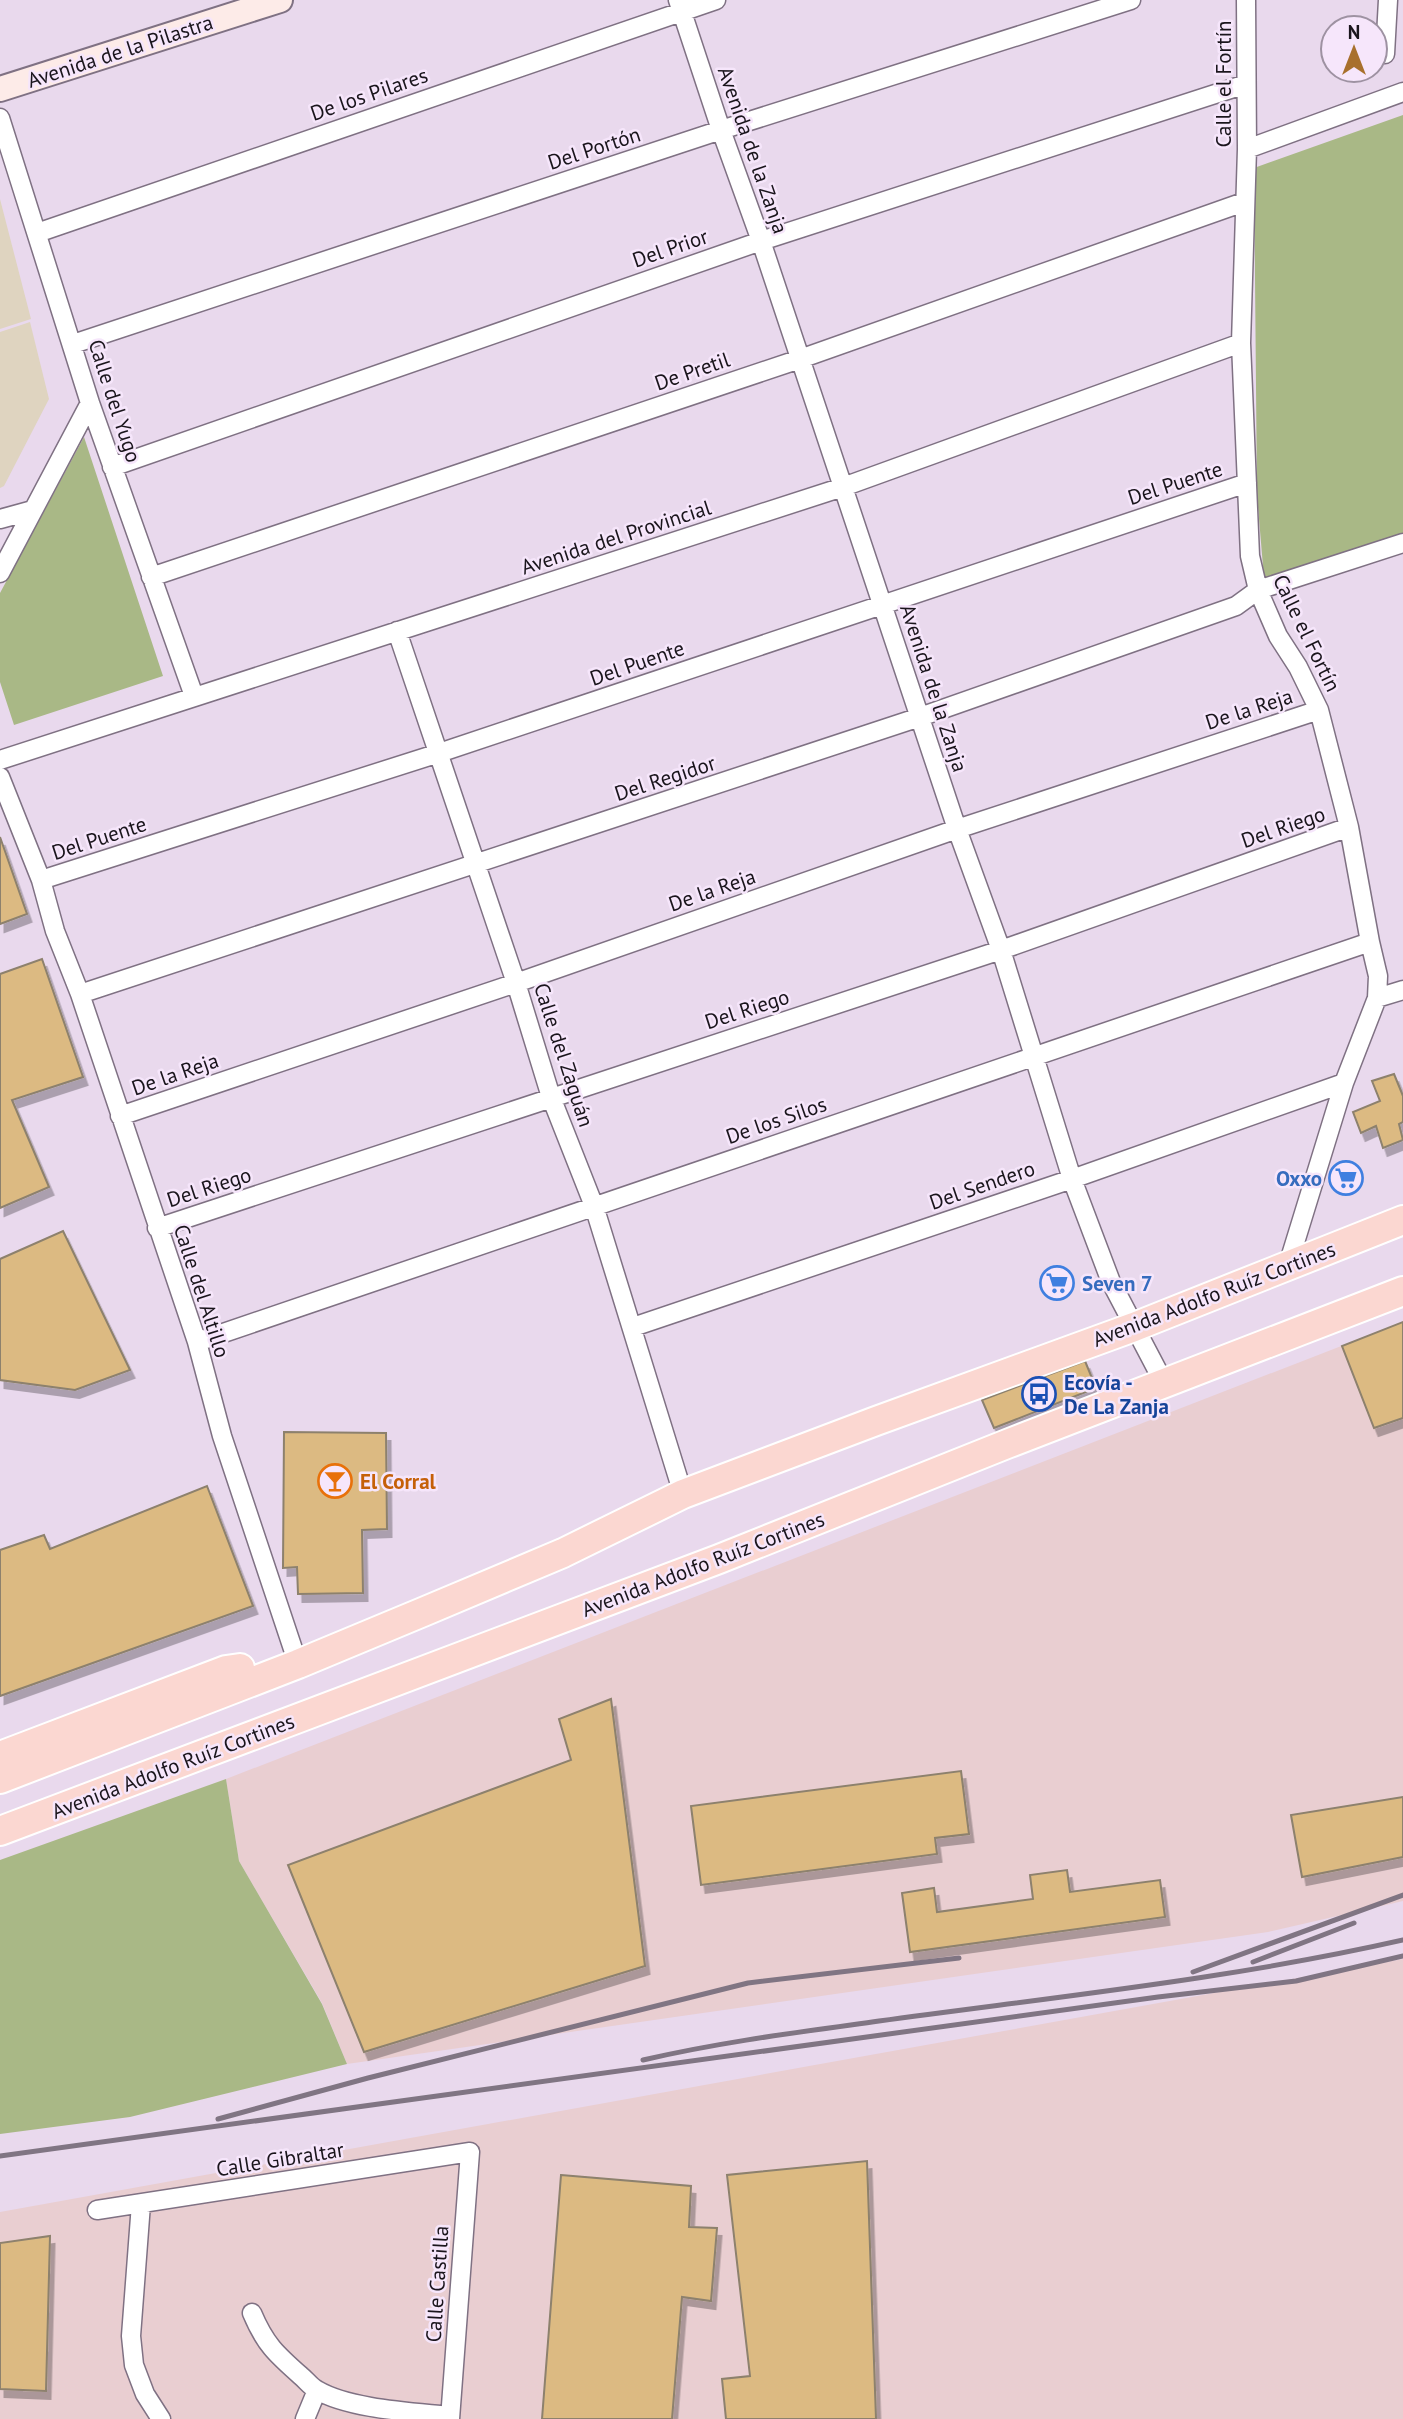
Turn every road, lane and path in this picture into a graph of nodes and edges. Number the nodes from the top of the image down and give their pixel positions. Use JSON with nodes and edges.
{"nodes":[{"id":1,"x":280,"y":0,"type":"edge"},
{"id":2,"x":716,"y":0,"type":"edge"},
{"id":3,"x":1131,"y":0,"type":"edge"},
{"id":4,"x":1246,"y":0,"type":"edge"},
{"id":5,"x":679,"y":6,"type":"edge"},
{"id":6,"x":1246,"y":84,"type":"junction"},
{"id":7,"x":0,"y":89,"type":"edge"},
{"id":8,"x":1403,"y":92,"type":"edge"},
{"id":9,"x":0,"y":118,"type":"edge"},
{"id":10,"x":721,"y":131,"type":"junction"},
{"id":11,"x":1247,"y":149,"type":"junction"},
{"id":12,"x":1244,"y":202,"type":"junction"},
{"id":13,"x":37,"y":233,"type":"junction"},
{"id":14,"x":761,"y":241,"type":"junction"},
{"id":15,"x":1241,"y":343,"type":"junction"},
{"id":16,"x":73,"y":344,"type":"junction"},
{"id":17,"x":800,"y":359,"type":"junction"},
{"id":18,"x":90,"y":403,"type":"junction"},
{"id":19,"x":112,"y":467,"type":"junction"},
{"id":20,"x":1247,"y":484,"type":"junction"},
{"id":21,"x":843,"y":487,"type":"junction"},
{"id":22,"x":33,"y":510,"type":"junction"},
{"id":23,"x":0,"y":519,"type":"edge"},
{"id":24,"x":1403,"y":543,"type":"edge"},
{"id":25,"x":0,"y":573,"type":"edge"},
{"id":26,"x":151,"y":577,"type":"junction"},
{"id":27,"x":1258,"y":590,"type":"junction"},
{"id":28,"x":883,"y":604,"type":"junction"},
{"id":29,"x":397,"y":631,"type":"junction"},
{"id":30,"x":194,"y":696,"type":"junction"},
{"id":31,"x":1319,"y":710,"type":"junction"},
{"id":32,"x":920,"y":717,"type":"junction"},
{"id":33,"x":439,"y":753,"type":"junction"},
{"id":34,"x":0,"y":760,"type":"edge"},
{"id":35,"x":0,"y":777,"type":"edge"},
{"id":36,"x":1349,"y":827,"type":"junction"},
{"id":37,"x":957,"y":829,"type":"junction"},
{"id":38,"x":476,"y":864,"type":"junction"},
{"id":39,"x":41,"y":880,"type":"junction"},
{"id":40,"x":1370,"y":942,"type":"junction"},
{"id":41,"x":1001,"y":950,"type":"junction"},
{"id":42,"x":516,"y":983,"type":"junction"},
{"id":43,"x":1403,"y":989,"type":"edge"},
{"id":44,"x":80,"y":993,"type":"junction"},
{"id":45,"x":1377,"y":998,"type":"junction"},
{"id":46,"x":1034,"y":1057,"type":"junction"},
{"id":47,"x":1344,"y":1083,"type":"junction"},
{"id":48,"x":551,"y":1097,"type":"junction"},
{"id":49,"x":120,"y":1116,"type":"junction"},
{"id":50,"x":1072,"y":1179,"type":"junction"},
{"id":51,"x":594,"y":1206,"type":"junction"},
{"id":52,"x":1403,"y":1220,"type":"edge"},
{"id":53,"x":157,"y":1228,"type":"junction"},
{"id":54,"x":1289,"y":1265,"type":"junction"},
{"id":55,"x":1403,"y":1291,"type":"edge"},
{"id":56,"x":633,"y":1327,"type":"junction"},
{"id":57,"x":1134,"y":1327,"type":"junction"},
{"id":58,"x":197,"y":1342,"type":"junction"},
{"id":59,"x":1164,"y":1383,"type":"junction"},
{"id":60,"x":683,"y":1494,"type":"junction"},
{"id":61,"x":292,"y":1666,"type":"junction"},
{"id":62,"x":0,"y":1756,"type":"edge"},
{"id":63,"x":0,"y":1779,"type":"edge"},
{"id":64,"x":0,"y":1832,"type":"edge"},
{"id":65,"x":470,"y":2152,"type":"joint"},
{"id":66,"x":141,"y":2204,"type":"junction"},
{"id":67,"x":97,"y":2210,"type":"dead end"},
{"id":68,"x":252,"y":2313,"type":"dead end"},
{"id":69,"x":317,"y":2390,"type":"junction"},
{"id":70,"x":450,"y":2418,"type":"edge"},
{"id":71,"x":161,"y":2419,"type":"edge"},
{"id":72,"x":305,"y":2419,"type":"edge"}],
"edges":[{"from":1,"to":7,"type":"street","name":"Avenida de la Pilastra"},
{"from":2,"to":5,"type":"street","name":"De los Pilares"},
{"from":3,"to":10,"type":"street","name":"Del Portón"},
{"from":4,"to":6,"type":"street","name":"Calle el Fortín"},
{"from":5,"to":10,"type":"street","name":"Avenida de la Zanja"},
{"from":5,"to":13,"type":"street","name":"De los Pilares"},
{"from":6,"to":11,"type":"street","name":"Calle el Fortín"},
{"from":6,"to":14,"type":"street","name":"Del Prior"},
{"from":8,"to":11,"type":"street"},
{"from":9,"to":13,"type":"street","name":"Calle del Yugo"},
{"from":10,"to":14,"type":"street","name":"Avenida de la Zanja"},
{"from":10,"to":16,"type":"street","name":"Del Portón"},
{"from":11,"to":12,"type":"street","name":"Calle el Fortín"},
{"from":12,"to":15,"type":"street","name":"Calle el Fortín"},
{"from":12,"to":17,"type":"street","name":"De Pretil"},
{"from":13,"to":16,"type":"street","name":"Calle del Yugo"},
{"from":14,"to":17,"type":"street","name":"Avenida de la Zanja"},
{"from":14,"to":19,"type":"street","name":"Del Prior"},
{"from":15,"to":20,"type":"street","name":"Calle el Fortín"},
{"from":15,"to":21,"type":"street","name":"Avenida del Provincial"},
{"from":16,"to":18,"type":"street","name":"Calle del Yugo"},
{"from":17,"to":21,"type":"street","name":"Avenida de la Zanja"},
{"from":17,"to":26,"type":"street","name":"De Pretil"},
{"from":18,"to":19,"type":"street","name":"Calle del Yugo"},
{"from":18,"to":22,"type":"street"},
{"from":19,"to":26,"type":"street","name":"Calle del Yugo"},
{"from":20,"to":27,"type":"street","name":"Calle el Fortín"},
{"from":20,"to":28,"type":"street","name":"Del Puente"},
{"from":21,"to":28,"type":"street","name":"Avenida de la Zanja"},
{"from":21,"to":29,"type":"street","name":"Avenida del Provincial"},
{"from":22,"to":23,"type":"street"},
{"from":22,"to":25,"type":"street"},
{"from":24,"to":27,"type":"street","name":"Del Regidor"},
{"from":26,"to":30,"type":"street","name":"Calle del Yugo"},
{"from":27,"to":31,"type":"street","name":"Calle el Fortín"},
{"from":27,"to":32,"type":"street","name":"Del Regidor"},
{"from":28,"to":32,"type":"street","name":"Avenida de la Zanja"},
{"from":28,"to":33,"type":"street","name":"Del Puente"},
{"from":29,"to":30,"type":"street","name":"Avenida del Provincial"},
{"from":29,"to":33,"type":"street","name":"Calle del Zaguán"},
{"from":30,"to":34,"type":"street","name":"Avenida del Provincial"},
{"from":31,"to":36,"type":"street","name":"Calle el Fortín"},
{"from":31,"to":37,"type":"street","name":"De la Reja"},
{"from":32,"to":37,"type":"street","name":"Avenida de la Zanja"},
{"from":32,"to":38,"type":"street","name":"Del Regidor"},
{"from":33,"to":38,"type":"street","name":"Calle del Zaguán"},
{"from":33,"to":39,"type":"street","name":"Del Puente"},
{"from":35,"to":39,"type":"street","name":"Calle del Altillo"},
{"from":36,"to":40,"type":"street","name":"Calle el Fortín"},
{"from":36,"to":41,"type":"street","name":"Del Riego"},
{"from":37,"to":41,"type":"street","name":"Avenida de la Zanja"},
{"from":37,"to":42,"type":"street","name":"De la Reja"},
{"from":38,"to":42,"type":"street","name":"Calle del Zaguán"},
{"from":38,"to":44,"type":"street","name":"Del Regidor"},
{"from":39,"to":44,"type":"street","name":"Calle del Altillo"},
{"from":40,"to":45,"type":"street","name":"Calle el Fortín"},
{"from":40,"to":46,"type":"street","name":"De los Silos"},
{"from":41,"to":46,"type":"street","name":"Avenida de la Zanja"},
{"from":41,"to":48,"type":"street","name":"Del Riego"},
{"from":42,"to":48,"type":"street","name":"Calle del Zaguán"},
{"from":42,"to":49,"type":"street","name":"De la Reja"},
{"from":43,"to":45,"type":"street"},
{"from":44,"to":49,"type":"street","name":"Calle del Altillo"},
{"from":45,"to":47,"type":"street","name":"Calle el Fortín"},
{"from":46,"to":50,"type":"street","name":"Avenida de la Zanja"},
{"from":46,"to":51,"type":"street","name":"De los Silos"},
{"from":47,"to":50,"type":"street","name":"Del Sendero"},
{"from":47,"to":54,"type":"street","name":"Calle el Fortín"},
{"from":48,"to":51,"type":"street","name":"Calle del Zaguán"},
{"from":48,"to":53,"type":"street","name":"Del Riego"},
{"from":49,"to":53,"type":"street","name":"Calle del Altillo"},
{"from":50,"to":56,"type":"street","name":"Del Sendero"},
{"from":50,"to":57,"type":"street","name":"Avenida de la Zanja"},
{"from":51,"to":56,"type":"street","name":"Calle del Zaguán"},
{"from":51,"to":58,"type":"street","name":"De los Silos"},
{"from":52,"to":54,"type":"main road","name":"Avenida Adolfo Ruíz Cortines"},
{"from":53,"to":58,"type":"street","name":"Calle del Altillo"},
{"from":54,"to":57,"type":"main road","name":"Avenida Adolfo Ruíz Cortines"},
{"from":55,"to":59,"type":"main road","name":"Avenida Adolfo Ruíz Cortines"},
{"from":56,"to":60,"type":"street","name":"Calle del Zaguán"},
{"from":57,"to":59,"type":"street","name":"Avenida de la Zanja"},
{"from":57,"to":60,"type":"main road","name":"Avenida Adolfo Ruíz Cortines"},
{"from":58,"to":61,"type":"street","name":"Calle del Altillo"},
{"from":59,"to":64,"type":"main road","name":"Avenida Adolfo Ruíz Cortines"},
{"from":60,"to":61,"type":"main road","name":"Avenida Adolfo Ruíz Cortines"},
{"from":61,"to":62,"type":"main road","name":"Avenida Adolfo Ruíz Cortines"},
{"from":61,"to":63,"type":"main road","name":"Avenida Adolfo Ruíz Cortines"},
{"from":65,"to":66,"type":"street","name":"Calle Gibraltar"},
{"from":65,"to":70,"type":"street","name":"Calle Castilla"},
{"from":66,"to":67,"type":"street","name":"Calle Gibraltar"},
{"from":66,"to":71,"type":"street"},
{"from":68,"to":69,"type":"street"},
{"from":69,"to":70,"type":"street"},
{"from":69,"to":72,"type":"street"}]}
